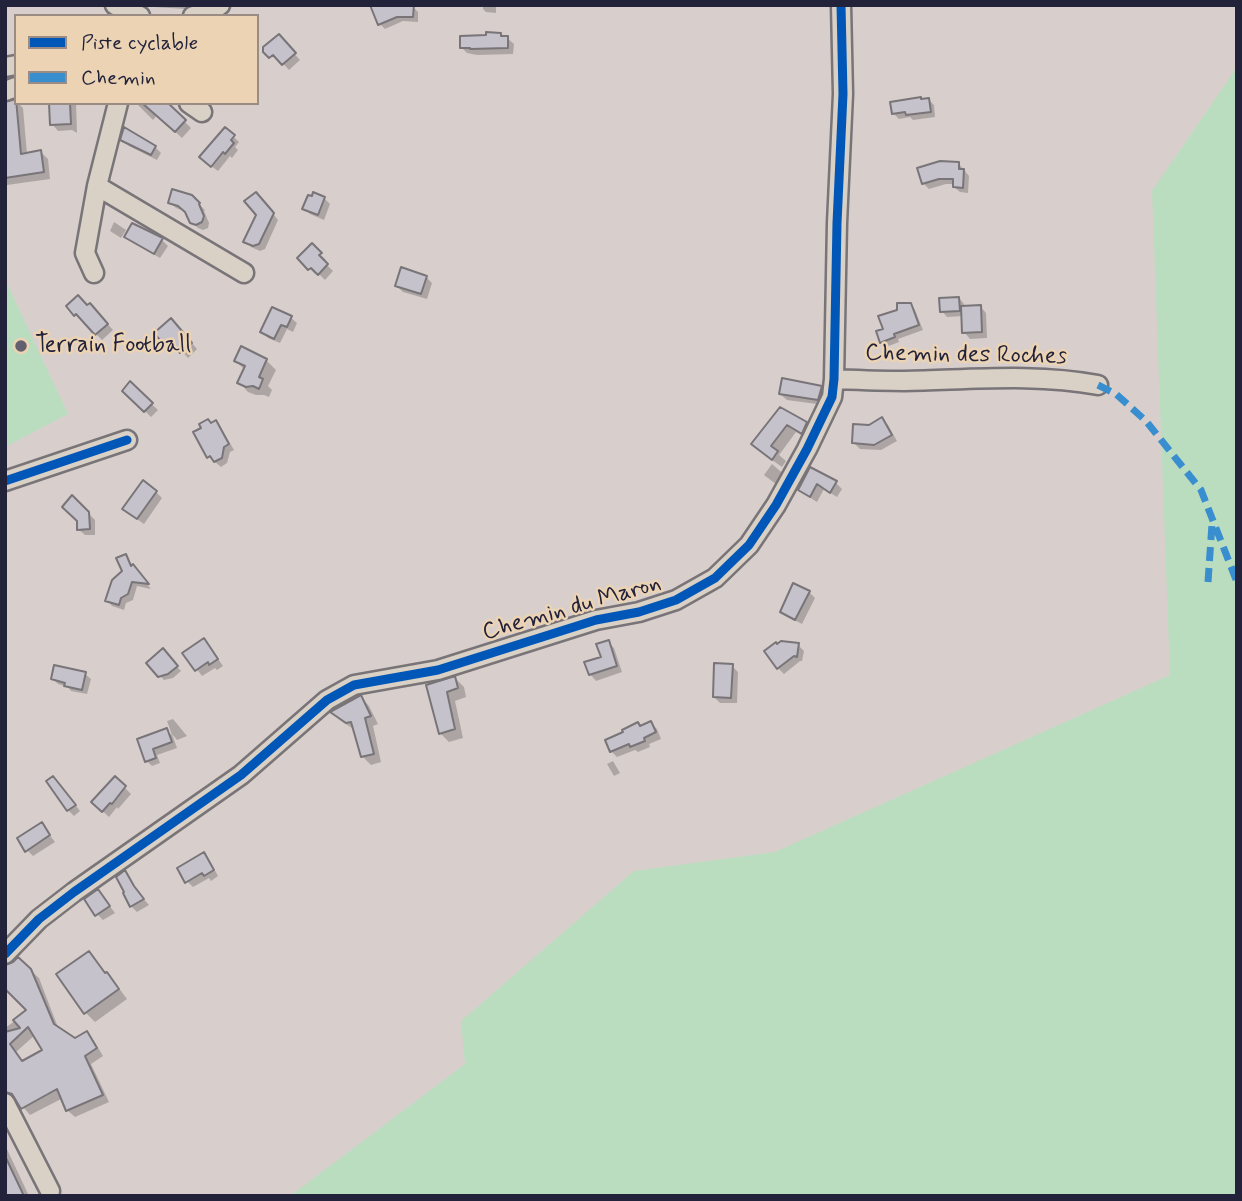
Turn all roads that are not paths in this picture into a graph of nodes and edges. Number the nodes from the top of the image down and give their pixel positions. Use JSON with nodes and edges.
{"nodes":[{"id":1,"x":115,"y":5,"type":"edge"},
{"id":2,"x":220,"y":5,"type":"edge"},
{"id":3,"x":841,"y":5,"type":"edge"},
{"id":4,"x":135,"y":14,"type":"edge"},
{"id":5,"x":199,"y":14,"type":"edge"},
{"id":6,"x":117,"y":105,"type":"edge"},
{"id":7,"x":97,"y":186,"type":"junction"},
{"id":8,"x":94,"y":272,"type":"dead end"},
{"id":9,"x":244,"y":273,"type":"dead end"},
{"id":10,"x":834,"y":379,"type":"junction"},
{"id":11,"x":1098,"y":385,"type":"dead end"},
{"id":12,"x":127,"y":440,"type":"dead end"},
{"id":13,"x":5,"y":481,"type":"edge"},
{"id":14,"x":5,"y":954,"type":"edge"},
{"id":15,"x":5,"y":1103,"type":"edge"},
{"id":16,"x":50,"y":1191,"type":"dead end"}],
"edges":[{"from":1,"to":4,"type":"street"},
{"from":2,"to":5,"type":"street"},
{"from":3,"to":10,"type":"street","name":"Chemin du Maron"},
{"from":6,"to":7,"type":"street"},
{"from":7,"to":8,"type":"street"},
{"from":7,"to":9,"type":"street"},
{"from":10,"to":11,"type":"street","name":"Chemin des Roches"},
{"from":10,"to":14,"type":"street","name":"Chemin du Maron"},
{"from":12,"to":13,"type":"street"},
{"from":15,"to":16,"type":"street"}]}
